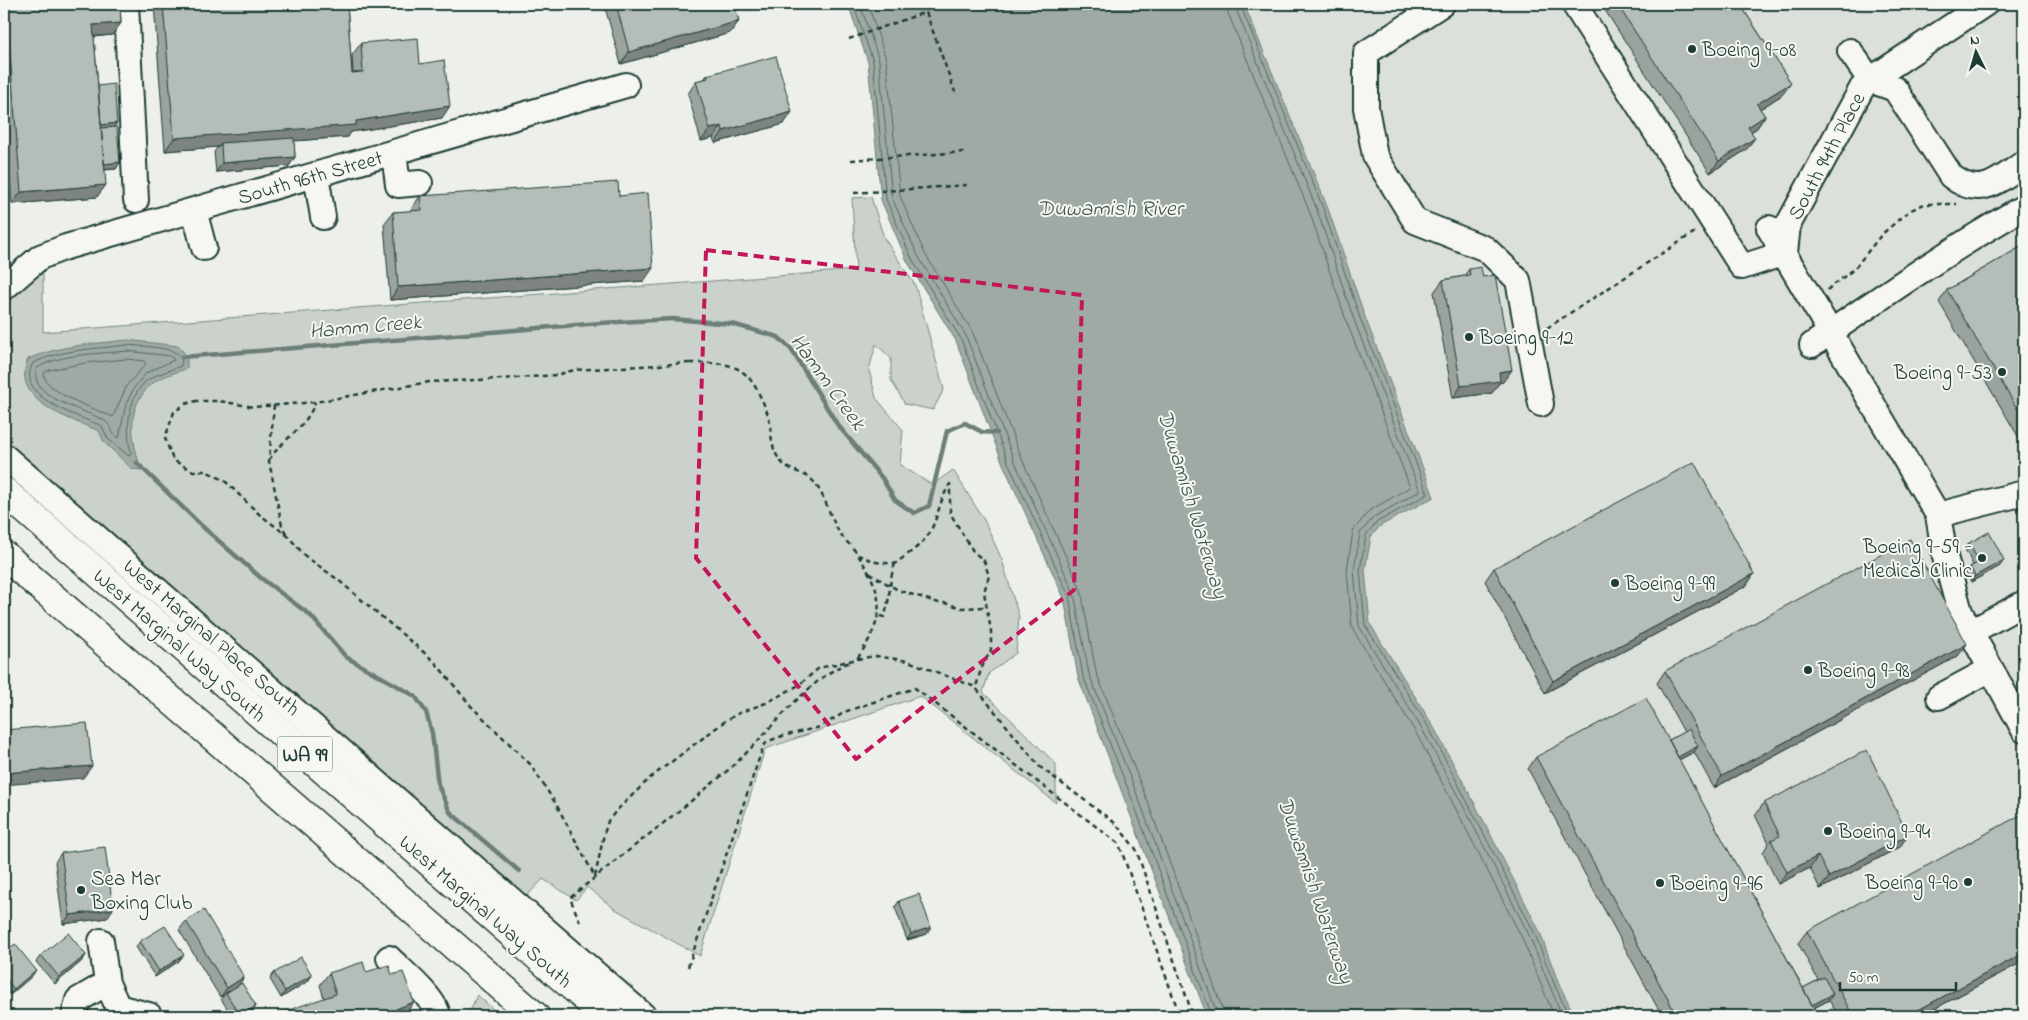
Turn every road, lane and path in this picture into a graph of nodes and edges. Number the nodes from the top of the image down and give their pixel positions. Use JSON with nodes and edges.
{"nodes":[{"id":1,"x":126,"y":4,"type":"edge"},
{"id":2,"x":924,"y":4,"type":"edge"},
{"id":3,"x":1442,"y":4,"type":"edge"},
{"id":4,"x":1574,"y":4,"type":"edge"},
{"id":5,"x":1986,"y":4,"type":"edge"},
{"id":6,"x":926,"y":12,"type":"junction"},
{"id":7,"x":850,"y":38,"type":"dead end"},
{"id":8,"x":1850,"y":51,"type":"dead end"},
{"id":9,"x":1870,"y":80,"type":"junction"},
{"id":10,"x":610,"y":83,"type":"dead end"},
{"id":11,"x":955,"y":92,"type":"dead end"},
{"id":12,"x":394,"y":152,"type":"junction"},
{"id":13,"x":964,"y":152,"type":"dead end"},
{"id":14,"x":851,"y":160,"type":"dead end"},
{"id":15,"x":2024,"y":163,"type":"edge"},
{"id":16,"x":316,"y":175,"type":"junction"},
{"id":17,"x":420,"y":183,"type":"dead end"},
{"id":18,"x":968,"y":185,"type":"dead end"},
{"id":19,"x":854,"y":193,"type":"dead end"},
{"id":20,"x":136,"y":200,"type":"dead end"},
{"id":21,"x":1964,"y":204,"type":"dead end"},
{"id":22,"x":2024,"y":207,"type":"edge"},
{"id":23,"x":194,"y":210,"type":"junction"},
{"id":24,"x":323,"y":218,"type":"dead end"},
{"id":25,"x":1712,"y":220,"type":"junction"},
{"id":26,"x":1769,"y":228,"type":"dead end"},
{"id":27,"x":204,"y":248,"type":"dead end"},
{"id":28,"x":1785,"y":253,"type":"junction"},
{"id":29,"x":4,"y":288,"type":"edge"},
{"id":30,"x":1821,"y":294,"type":"dead end"},
{"id":31,"x":1822,"y":339,"type":"junction"},
{"id":32,"x":1529,"y":340,"type":"junction"},
{"id":33,"x":315,"y":402,"type":"junction"},
{"id":34,"x":1541,"y":404,"type":"dead end"},
{"id":35,"x":274,"y":405,"type":"junction"},
{"id":36,"x":4,"y":456,"type":"edge"},
{"id":37,"x":269,"y":461,"type":"junction"},
{"id":38,"x":4,"y":491,"type":"edge"},
{"id":39,"x":2024,"y":493,"type":"edge"},
{"id":40,"x":1938,"y":515,"type":"junction"},
{"id":41,"x":288,"y":536,"type":"junction"},
{"id":42,"x":4,"y":555,"type":"edge"},
{"id":43,"x":858,"y":555,"type":"junction"},
{"id":44,"x":895,"y":564,"type":"junction"},
{"id":45,"x":868,"y":572,"type":"junction"},
{"id":46,"x":890,"y":586,"type":"junction"},
{"id":47,"x":2024,"y":603,"type":"edge"},
{"id":48,"x":986,"y":608,"type":"junction"},
{"id":49,"x":879,"y":616,"type":"junction"},
{"id":50,"x":1971,"y":632,"type":"junction"},
{"id":51,"x":857,"y":659,"type":"junction"},
{"id":52,"x":1991,"y":669,"type":"junction"},
{"id":53,"x":975,"y":687,"type":"junction"},
{"id":54,"x":1939,"y":696,"type":"dead end"},
{"id":55,"x":2024,"y":730,"type":"edge"},
{"id":56,"x":595,"y":877,"type":"junction"},
{"id":57,"x":580,"y":922,"type":"dead end"},
{"id":58,"x":101,"y":941,"type":"dead end"},
{"id":59,"x":389,"y":958,"type":"dead end"},
{"id":60,"x":688,"y":967,"type":"dead end"},
{"id":61,"x":107,"y":983,"type":"junction"},
{"id":62,"x":149,"y":1015,"type":"dead end"},
{"id":63,"x":74,"y":1016,"type":"edge"},
{"id":64,"x":438,"y":1016,"type":"edge"},
{"id":65,"x":535,"y":1016,"type":"edge"},
{"id":66,"x":606,"y":1016,"type":"edge"},
{"id":67,"x":644,"y":1016,"type":"edge"},
{"id":68,"x":1180,"y":1016,"type":"edge"},
{"id":69,"x":1193,"y":1016,"type":"edge"}],
"edges":[{"from":1,"to":20,"type":"street"},
{"from":2,"to":6,"type":"path"},
{"from":3,"to":32,"type":"street"},
{"from":4,"to":25,"type":"street"},
{"from":5,"to":9,"type":"street","name":"South 94th Place"},
{"from":6,"to":7,"type":"path"},
{"from":6,"to":11,"type":"path"},
{"from":8,"to":9,"type":"street"},
{"from":9,"to":15,"type":"street"},
{"from":9,"to":28,"type":"street","name":"South 94th Place"},
{"from":10,"to":12,"type":"street","name":"South 96th Street"},
{"from":12,"to":16,"type":"street","name":"South 96th Street"},
{"from":12,"to":17,"type":"street"},
{"from":13,"to":14,"type":"path"},
{"from":16,"to":23,"type":"street","name":"South 96th Street"},
{"from":16,"to":24,"type":"street"},
{"from":18,"to":19,"type":"path"},
{"from":21,"to":30,"type":"path"},
{"from":22,"to":31,"type":"street"},
{"from":23,"to":27,"type":"street"},
{"from":23,"to":29,"type":"street","name":"South 96th Street"},
{"from":25,"to":28,"type":"street"},
{"from":25,"to":32,"type":"path"},
{"from":26,"to":28,"type":"street"},
{"from":28,"to":31,"type":"street"},
{"from":31,"to":40,"type":"street"},
{"from":32,"to":34,"type":"street"},
{"from":33,"to":35,"type":"path"},
{"from":33,"to":37,"type":"path"},
{"from":33,"to":43,"type":"path"},
{"from":35,"to":37,"type":"path"},
{"from":35,"to":41,"type":"path"},
{"from":36,"to":67,"type":"street","name":"West Marginal Place South"},
{"from":37,"to":41,"type":"path"},
{"from":38,"to":66,"type":"highway","name":"West Marginal Way South","number":"WA 99"},
{"from":39,"to":40,"type":"street"},
{"from":40,"to":50,"type":"street"},
{"from":41,"to":56,"type":"path"},
{"from":42,"to":65,"type":"highway","number":"WA 99"},
{"from":43,"to":44,"type":"path"},
{"from":43,"to":45,"type":"path"},
{"from":44,"to":46,"type":"path"},
{"from":44,"to":48,"type":"path"},
{"from":45,"to":46,"type":"path"},
{"from":45,"to":49,"type":"path"},
{"from":46,"to":48,"type":"path"},
{"from":46,"to":49,"type":"path"},
{"from":47,"to":50,"type":"street"},
{"from":48,"to":53,"type":"path"},
{"from":49,"to":51,"type":"path"},
{"from":50,"to":52,"type":"street"},
{"from":51,"to":53,"type":"path"},
{"from":51,"to":56,"type":"path"},
{"from":51,"to":56,"type":"path"},
{"from":52,"to":54,"type":"street"},
{"from":52,"to":55,"type":"street"},
{"from":53,"to":69,"type":"path"},
{"from":56,"to":57,"type":"path"},
{"from":58,"to":61,"type":"street"},
{"from":59,"to":64,"type":"street"},
{"from":60,"to":68,"type":"path"},
{"from":61,"to":62,"type":"street"},
{"from":61,"to":63,"type":"street"}]}
